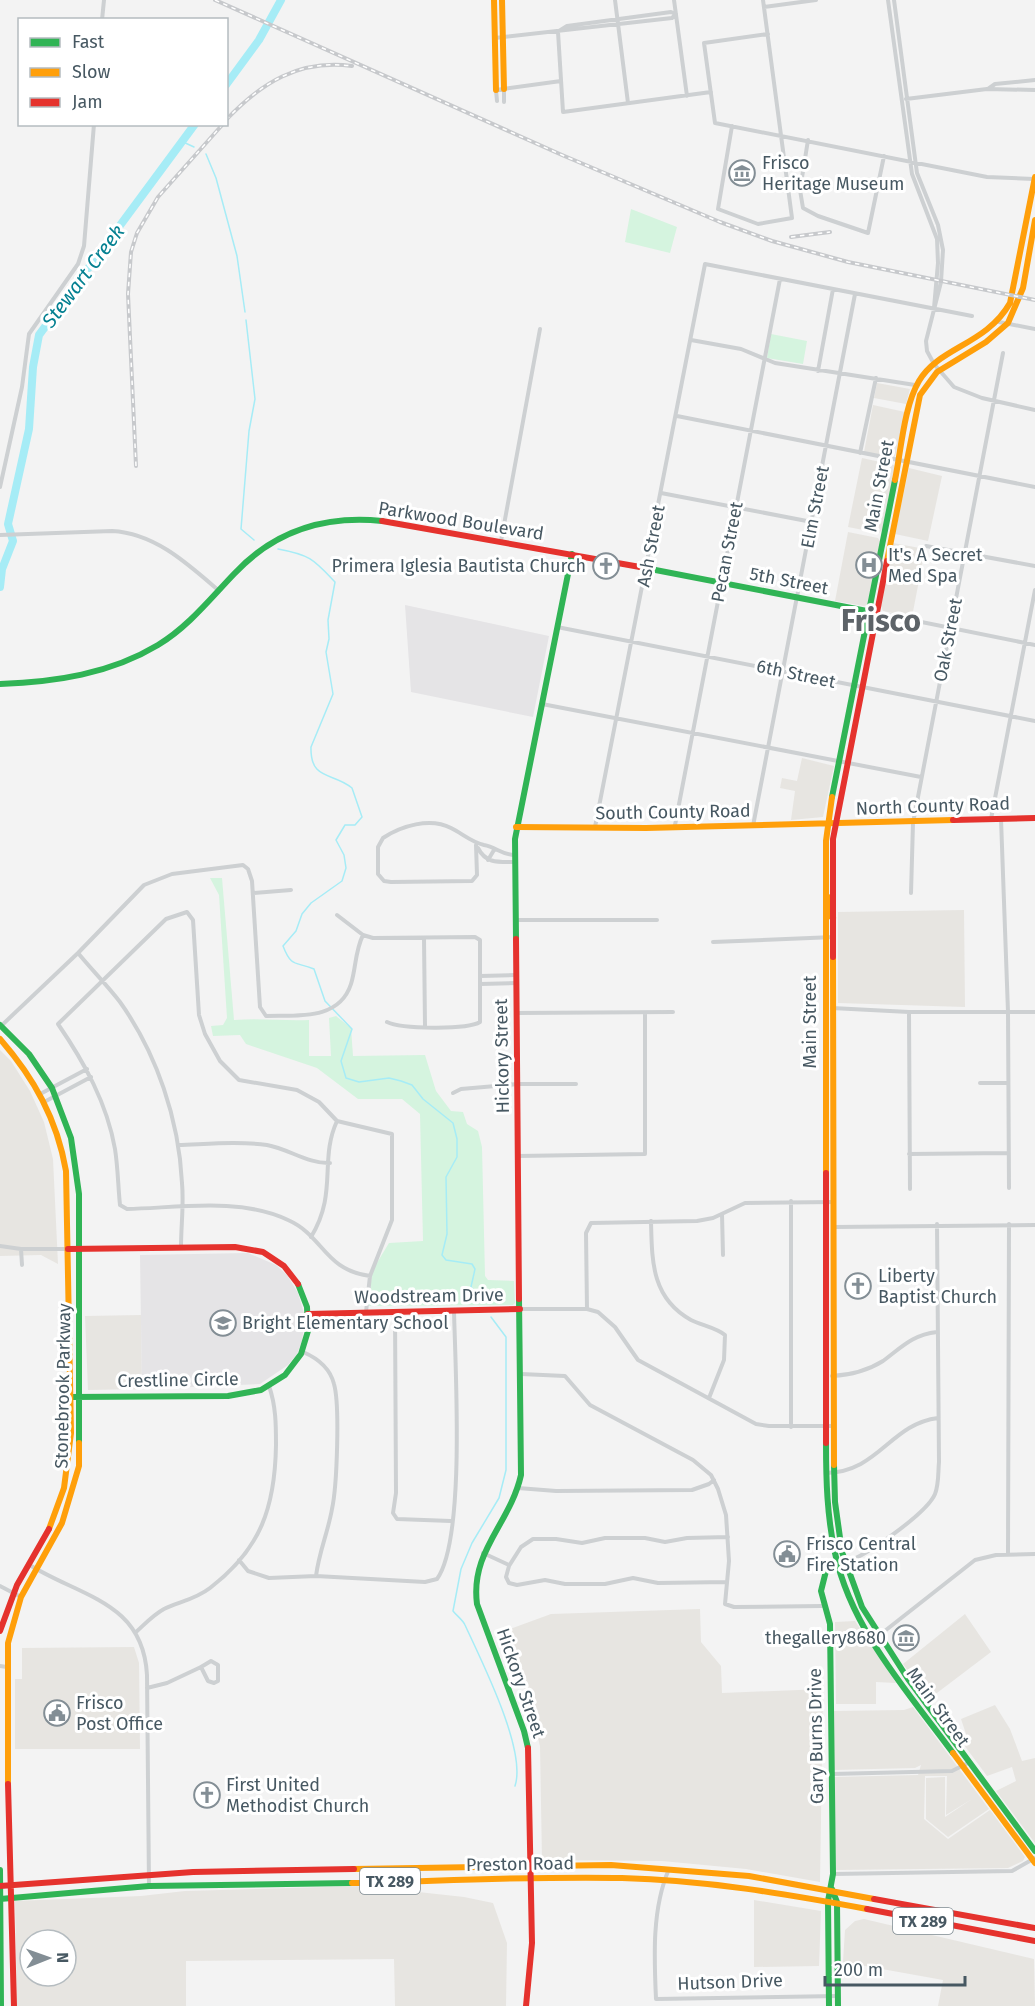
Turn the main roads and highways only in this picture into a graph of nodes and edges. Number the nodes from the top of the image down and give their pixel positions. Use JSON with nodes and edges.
{"nodes":[{"id":1,"x":494,"y":0,"type":"edge"},
{"id":2,"x":502,"y":0,"type":"edge"},
{"id":3,"x":499,"y":38,"type":"junction"},
{"id":4,"x":500,"y":90,"type":"road end"},
{"id":5,"x":1035,"y":179,"type":"edge"},
{"id":6,"x":1035,"y":220,"type":"edge"},
{"id":7,"x":936,"y":367,"type":"junction"},
{"id":8,"x":903,"y":462,"type":"junction"},
{"id":9,"x":572,"y":554,"type":"junction"},
{"id":10,"x":868,"y":612,"type":"junction"},
{"id":11,"x":876,"y":613,"type":"junction"},
{"id":12,"x":0,"y":684,"type":"edge"},
{"id":13,"x":1035,"y":818,"type":"edge"},
{"id":14,"x":831,"y":824,"type":"junction"},
{"id":15,"x":516,"y":826,"type":"junction"},
{"id":16,"x":825,"y":876,"type":"junction"},
{"id":17,"x":833,"y":876,"type":"junction"},
{"id":18,"x":825,"y":893,"type":"junction"},
{"id":19,"x":833,"y":918,"type":"junction"},
{"id":20,"x":0,"y":1026,"type":"edge"},
{"id":21,"x":0,"y":1039,"type":"edge"},
{"id":22,"x":826,"y":1066,"type":"junction"},
{"id":23,"x":834,"y":1066,"type":"junction"},
{"id":24,"x":826,"y":1119,"type":"junction"},
{"id":25,"x":834,"y":1119,"type":"junction"},
{"id":26,"x":825,"y":1143,"type":"junction"},
{"id":27,"x":834,"y":1143,"type":"junction"},
{"id":28,"x":830,"y":1202,"type":"junction"},
{"id":29,"x":68,"y":1249,"type":"junction"},
{"id":30,"x":79,"y":1249,"type":"junction"},
{"id":31,"x":826,"y":1302,"type":"junction"},
{"id":32,"x":834,"y":1302,"type":"junction"},
{"id":33,"x":520,"y":1310,"type":"junction"},
{"id":34,"x":308,"y":1314,"type":"junction"},
{"id":35,"x":70,"y":1397,"type":"junction"},
{"id":36,"x":80,"y":1397,"type":"junction"},
{"id":37,"x":830,"y":1426,"type":"junction"},
{"id":38,"x":74,"y":1490,"type":"junction"},
{"id":39,"x":63,"y":1491,"type":"junction"},
{"id":40,"x":72,"y":1497,"type":"junction"},
{"id":41,"x":842,"y":1564,"type":"junction"},
{"id":42,"x":0,"y":1630,"type":"edge"},
{"id":43,"x":4,"y":1671,"type":"edge"},
{"id":44,"x":4,"y":1742,"type":"edge"},
{"id":45,"x":0,"y":1790,"type":"edge"},
{"id":46,"x":8,"y":1790,"type":"junction"},
{"id":47,"x":1035,"y":1851,"type":"edge"},
{"id":48,"x":1034,"y":1860,"type":"edge"},
{"id":49,"x":531,"y":1866,"type":"junction"},
{"id":50,"x":0,"y":1870,"type":"edge"},
{"id":51,"x":531,"y":1878,"type":"junction"},
{"id":52,"x":12,"y":1885,"type":"junction"},
{"id":53,"x":0,"y":1886,"type":"edge"},
{"id":54,"x":832,"y":1889,"type":"junction"},
{"id":55,"x":12,"y":1898,"type":"junction"},
{"id":56,"x":0,"y":1899,"type":"edge"},
{"id":57,"x":828,"y":1901,"type":"junction"},
{"id":58,"x":837,"y":1902,"type":"junction"},
{"id":59,"x":968,"y":1916,"type":"junction"},
{"id":60,"x":1035,"y":1928,"type":"edge"},
{"id":61,"x":965,"y":1929,"type":"junction"},
{"id":62,"x":1035,"y":1941,"type":"edge"},
{"id":63,"x":14,"y":1979,"type":"junction"},
{"id":64,"x":1,"y":1980,"type":"edge"},
{"id":65,"x":1,"y":2006,"type":"edge"},
{"id":66,"x":14,"y":2006,"type":"edge"},
{"id":67,"x":526,"y":2006,"type":"edge"},
{"id":68,"x":829,"y":2006,"type":"edge"},
{"id":69,"x":838,"y":2006,"type":"edge"}],
"edges":[{"from":1,"to":3,"type":"main road"},
{"from":2,"to":3,"type":"main road"},
{"from":3,"to":4,"type":"main road"},
{"from":5,"to":7,"type":"main road","name":"Main Street"},
{"from":6,"to":7,"type":"main road","name":"Main Street"},
{"from":7,"to":8,"type":"main road","name":"Main Street"},
{"from":7,"to":8,"type":"main road","name":"Main Street"},
{"from":8,"to":10,"type":"main road","name":"Main Street"},
{"from":8,"to":11,"type":"main road","name":"Main Street"},
{"from":9,"to":10,"type":"main road","name":"5th Street"},
{"from":9,"to":12,"type":"main road","name":"Parkwood Boulevard"},
{"from":9,"to":15,"type":"main road","name":"Hickory Street"},
{"from":10,"to":11,"type":"main road","name":"5th Street"},
{"from":10,"to":14,"type":"main road","name":"Main Street"},
{"from":11,"to":14,"type":"main road","name":"Main Street"},
{"from":13,"to":14,"type":"main road","name":"North County Road"},
{"from":14,"to":15,"type":"main road","name":"South County Road"},
{"from":14,"to":16,"type":"main road","name":"Main Street"},
{"from":14,"to":17,"type":"main road","name":"Main Street"},
{"from":15,"to":33,"type":"main road","name":"Hickory Street"},
{"from":16,"to":17,"type":"main road"},
{"from":16,"to":18,"type":"main road","name":"Main Street"},
{"from":17,"to":19,"type":"main road","name":"Main Street"},
{"from":18,"to":19,"type":"main road"},
{"from":18,"to":22,"type":"main road","name":"Main Street"},
{"from":19,"to":23,"type":"main road","name":"Main Street"},
{"from":20,"to":30,"type":"main road","name":"Stonebrook Parkway"},
{"from":21,"to":29,"type":"main road","name":"Stonebrook Parkway"},
{"from":22,"to":23,"type":"main road"},
{"from":22,"to":24,"type":"main road","name":"Main Street"},
{"from":23,"to":25,"type":"main road","name":"Main Street"},
{"from":24,"to":25,"type":"main road"},
{"from":24,"to":26,"type":"main road","name":"Main Street"},
{"from":25,"to":27,"type":"main road","name":"Main Street"},
{"from":26,"to":27,"type":"main road"},
{"from":26,"to":28,"type":"main road","name":"Main Street"},
{"from":27,"to":28,"type":"main road","name":"Main Street"},
{"from":28,"to":31,"type":"main road","name":"Main Street"},
{"from":28,"to":32,"type":"main road","name":"Main Street"},
{"from":29,"to":30,"type":"main road"},
{"from":29,"to":35,"type":"main road","name":"Stonebrook Parkway"},
{"from":30,"to":34,"type":"main road"},
{"from":30,"to":36,"type":"main road","name":"Stonebrook Parkway"},
{"from":31,"to":32,"type":"main road"},
{"from":31,"to":37,"type":"main road","name":"Main Street"},
{"from":32,"to":37,"type":"main road","name":"Main Street"},
{"from":33,"to":34,"type":"main road","name":"Woodstream Drive"},
{"from":33,"to":49,"type":"main road","name":"Hickory Street"},
{"from":34,"to":36,"type":"main road","name":"Crestline Circle"},
{"from":35,"to":36,"type":"main road","name":"Crestline Circle"},
{"from":35,"to":39,"type":"main road","name":"Stonebrook Parkway"},
{"from":36,"to":38,"type":"main road","name":"Stonebrook Parkway"},
{"from":37,"to":41,"type":"main road","name":"Main Street"},
{"from":37,"to":41,"type":"main road","name":"Main Street"},
{"from":38,"to":39,"type":"main road"},
{"from":38,"to":40,"type":"main road","name":"Stonebrook Parkway"},
{"from":39,"to":40,"type":"main road"},
{"from":39,"to":42,"type":"main road","name":"Stonebrook Parkway"},
{"from":40,"to":43,"type":"main road","name":"Stonebrook Parkway"},
{"from":41,"to":47,"type":"main road","name":"Main Street"},
{"from":41,"to":48,"type":"main road","name":"Main Street"},
{"from":41,"to":54,"type":"main road","name":"Gary Burns Drive"},
{"from":43,"to":44,"type":"main road","name":"Stonebrook Parkway"},
{"from":44,"to":46,"type":"main road","name":"Stonebrook Parkway"},
{"from":45,"to":46,"type":"main road"},
{"from":46,"to":52,"type":"main road","name":"Stonebrook Parkway"},
{"from":49,"to":51,"type":"main road","name":"Hickory Street"},
{"from":49,"to":52,"type":"main road","name":"Preston Road","number":"TX 289"},
{"from":49,"to":54,"type":"main road","name":"Preston Road","number":"TX 289"},
{"from":50,"to":53,"type":"main road"},
{"from":51,"to":55,"type":"main road","name":"Preston Road","number":"TX 289"},
{"from":51,"to":57,"type":"main road","name":"Preston Road","number":"TX 289"},
{"from":51,"to":67,"type":"main road","name":"Hickory Street"},
{"from":52,"to":53,"type":"main road","name":"Preston Road","number":"TX 289"},
{"from":52,"to":55,"type":"main road","name":"Stonebrook Parkway"},
{"from":53,"to":56,"type":"main road"},
{"from":54,"to":57,"type":"main road"},
{"from":54,"to":58,"type":"main road"},
{"from":54,"to":59,"type":"main road","name":"Preston Road","number":"TX 289"},
{"from":55,"to":56,"type":"main road","name":"Preston Road","number":"TX 289"},
{"from":55,"to":63,"type":"main road","name":"Stonebrook Parkway"},
{"from":56,"to":64,"type":"main road"},
{"from":57,"to":58,"type":"main road","name":"Preston Road","number":"TX 289"},
{"from":57,"to":68,"type":"main road"},
{"from":58,"to":61,"type":"main road","name":"Preston Road","number":"TX 289"},
{"from":58,"to":69,"type":"main road"},
{"from":59,"to":60,"type":"main road","name":"Preston Road","number":"TX 289"},
{"from":59,"to":61,"type":"main road"},
{"from":61,"to":62,"type":"main road","name":"Preston Road","number":"TX 289"},
{"from":63,"to":64,"type":"main road"},
{"from":63,"to":66,"type":"main road","name":"Stonebrook Parkway"},
{"from":64,"to":65,"type":"main road"}]}
